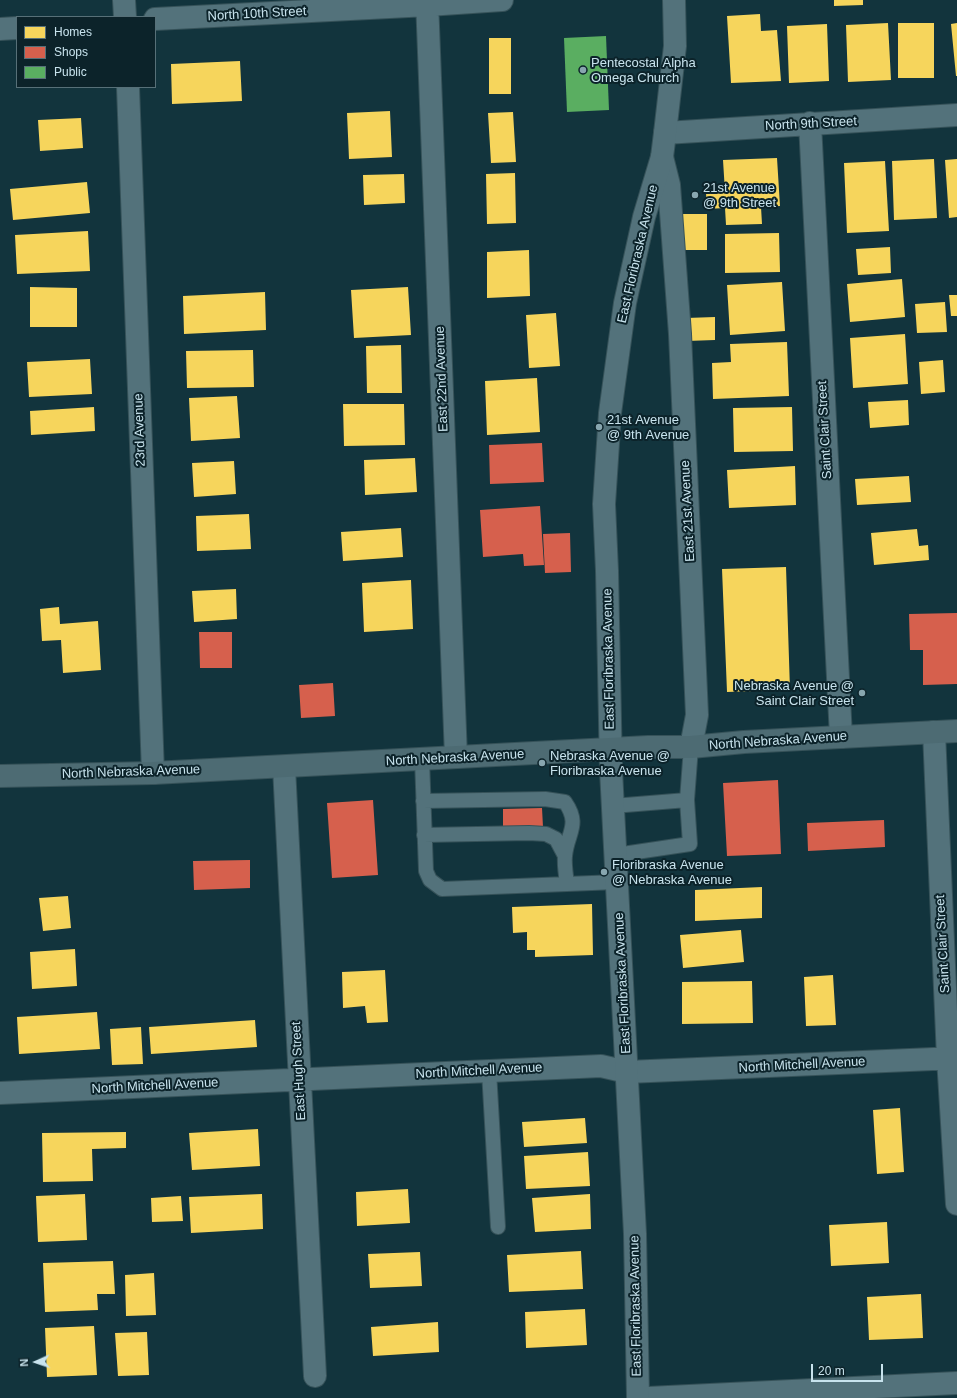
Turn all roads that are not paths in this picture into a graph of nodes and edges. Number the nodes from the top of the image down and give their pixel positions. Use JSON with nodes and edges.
{"nodes":[{"id":1,"x":124,"y":0,"type":"edge"},
{"id":2,"x":502,"y":0,"type":"edge"},
{"id":3,"x":674,"y":0,"type":"edge"},
{"id":4,"x":428,"y":3,"type":"edge"},
{"id":5,"x":125,"y":16,"type":"edge"},
{"id":6,"x":156,"y":19,"type":"edge"},
{"id":7,"x":16,"y":28,"type":"edge"},
{"id":8,"x":0,"y":29,"type":"edge"},
{"id":9,"x":128,"y":88,"type":"edge"},
{"id":10,"x":957,"y":116,"type":"edge"},
{"id":11,"x":810,"y":123,"type":"junction"},
{"id":12,"x":665,"y":133,"type":"junction"},
{"id":13,"x":662,"y":157,"type":"junction"},
{"id":14,"x":957,"y":731,"type":"edge"},
{"id":15,"x":934,"y":732,"type":"junction"},
{"id":16,"x":841,"y":737,"type":"junction"},
{"id":17,"x":691,"y":747,"type":"junction"},
{"id":18,"x":610,"y":749,"type":"junction"},
{"id":19,"x":456,"y":758,"type":"junction"},
{"id":20,"x":422,"y":759,"type":"junction"},
{"id":21,"x":284,"y":766,"type":"junction"},
{"id":22,"x":153,"y":773,"type":"junction"},
{"id":23,"x":0,"y":776,"type":"edge"},
{"id":24,"x":687,"y":800,"type":"junction"},
{"id":25,"x":424,"y":801,"type":"junction"},
{"id":26,"x":613,"y":806,"type":"junction"},
{"id":27,"x":424,"y":835,"type":"junction"},
{"id":28,"x":616,"y":855,"type":"junction"},
{"id":29,"x":565,"y":856,"type":"junction"},
{"id":30,"x":617,"y":882,"type":"junction"},
{"id":31,"x":567,"y":884,"type":"junction"},
{"id":32,"x":953,"y":1058,"type":"edge"},
{"id":33,"x":489,"y":1071,"type":"junction"},
{"id":34,"x":627,"y":1072,"type":"junction"},
{"id":35,"x":300,"y":1079,"type":"junction"},
{"id":36,"x":0,"y":1093,"type":"edge"},
{"id":37,"x":957,"y":1204,"type":"edge"},
{"id":38,"x":498,"y":1227,"type":"dead end"},
{"id":39,"x":315,"y":1376,"type":"dead end"},
{"id":40,"x":957,"y":1383,"type":"edge"},
{"id":41,"x":638,"y":1398,"type":"edge"},
{"id":42,"x":648,"y":1398,"type":"edge"}],
"edges":[{"from":1,"to":5,"type":"street"},
{"from":2,"to":4,"type":"street","name":"North 10th Street"},
{"from":3,"to":12,"type":"street","name":"East Floribraska Avenue"},
{"from":4,"to":6,"type":"street","name":"North 10th Street"},
{"from":4,"to":19,"type":"street","name":"East 22nd Avenue"},
{"from":7,"to":8,"type":"street"},
{"from":9,"to":22,"type":"street","name":"23rd Avenue"},
{"from":10,"to":11,"type":"street","name":"North 9th Street"},
{"from":11,"to":12,"type":"street","name":"North 9th Street"},
{"from":11,"to":16,"type":"street","name":"Saint Clair Street"},
{"from":12,"to":13,"type":"street","name":"East Floribraska Avenue"},
{"from":13,"to":17,"type":"street","name":"East 21st Avenue"},
{"from":13,"to":18,"type":"street","name":"East Floribraska Avenue"},
{"from":14,"to":15,"type":"main road","name":"North Nebraska Avenue"},
{"from":15,"to":16,"type":"main road","name":"North Nebraska Avenue"},
{"from":15,"to":32,"type":"street","name":"Saint Clair Street"},
{"from":16,"to":17,"type":"main road","name":"North Nebraska Avenue"},
{"from":17,"to":18,"type":"main road","name":"North Nebraska Avenue"},
{"from":17,"to":24,"type":"lane"},
{"from":18,"to":19,"type":"main road","name":"North Nebraska Avenue"},
{"from":18,"to":26,"type":"street","name":"East Floribraska Avenue"},
{"from":19,"to":20,"type":"main road","name":"North Nebraska Avenue"},
{"from":20,"to":21,"type":"main road","name":"North Nebraska Avenue"},
{"from":20,"to":25,"type":"lane"},
{"from":21,"to":22,"type":"main road","name":"North Nebraska Avenue"},
{"from":21,"to":35,"type":"street","name":"East Hugh Street"},
{"from":22,"to":23,"type":"main road","name":"North Nebraska Avenue"},
{"from":24,"to":26,"type":"lane"},
{"from":24,"to":28,"type":"lane"},
{"from":25,"to":27,"type":"lane"},
{"from":25,"to":29,"type":"lane"},
{"from":26,"to":28,"type":"street","name":"East Floribraska Avenue"},
{"from":27,"to":29,"type":"lane"},
{"from":27,"to":31,"type":"lane"},
{"from":28,"to":30,"type":"street","name":"East Floribraska Avenue"},
{"from":29,"to":31,"type":"lane"},
{"from":30,"to":31,"type":"lane"},
{"from":30,"to":34,"type":"street","name":"East Floribraska Avenue"},
{"from":32,"to":34,"type":"street","name":"North Mitchell Avenue"},
{"from":32,"to":37,"type":"street","name":"Saint Clair Street"},
{"from":33,"to":34,"type":"street","name":"North Mitchell Avenue"},
{"from":33,"to":35,"type":"street","name":"North Mitchell Avenue"},
{"from":33,"to":38,"type":"lane"},
{"from":34,"to":41,"type":"street","name":"East Floribraska Avenue"},
{"from":35,"to":36,"type":"street","name":"North Mitchell Avenue"},
{"from":35,"to":39,"type":"street","name":"East Hugh Street"},
{"from":40,"to":42,"type":"street"}]}
